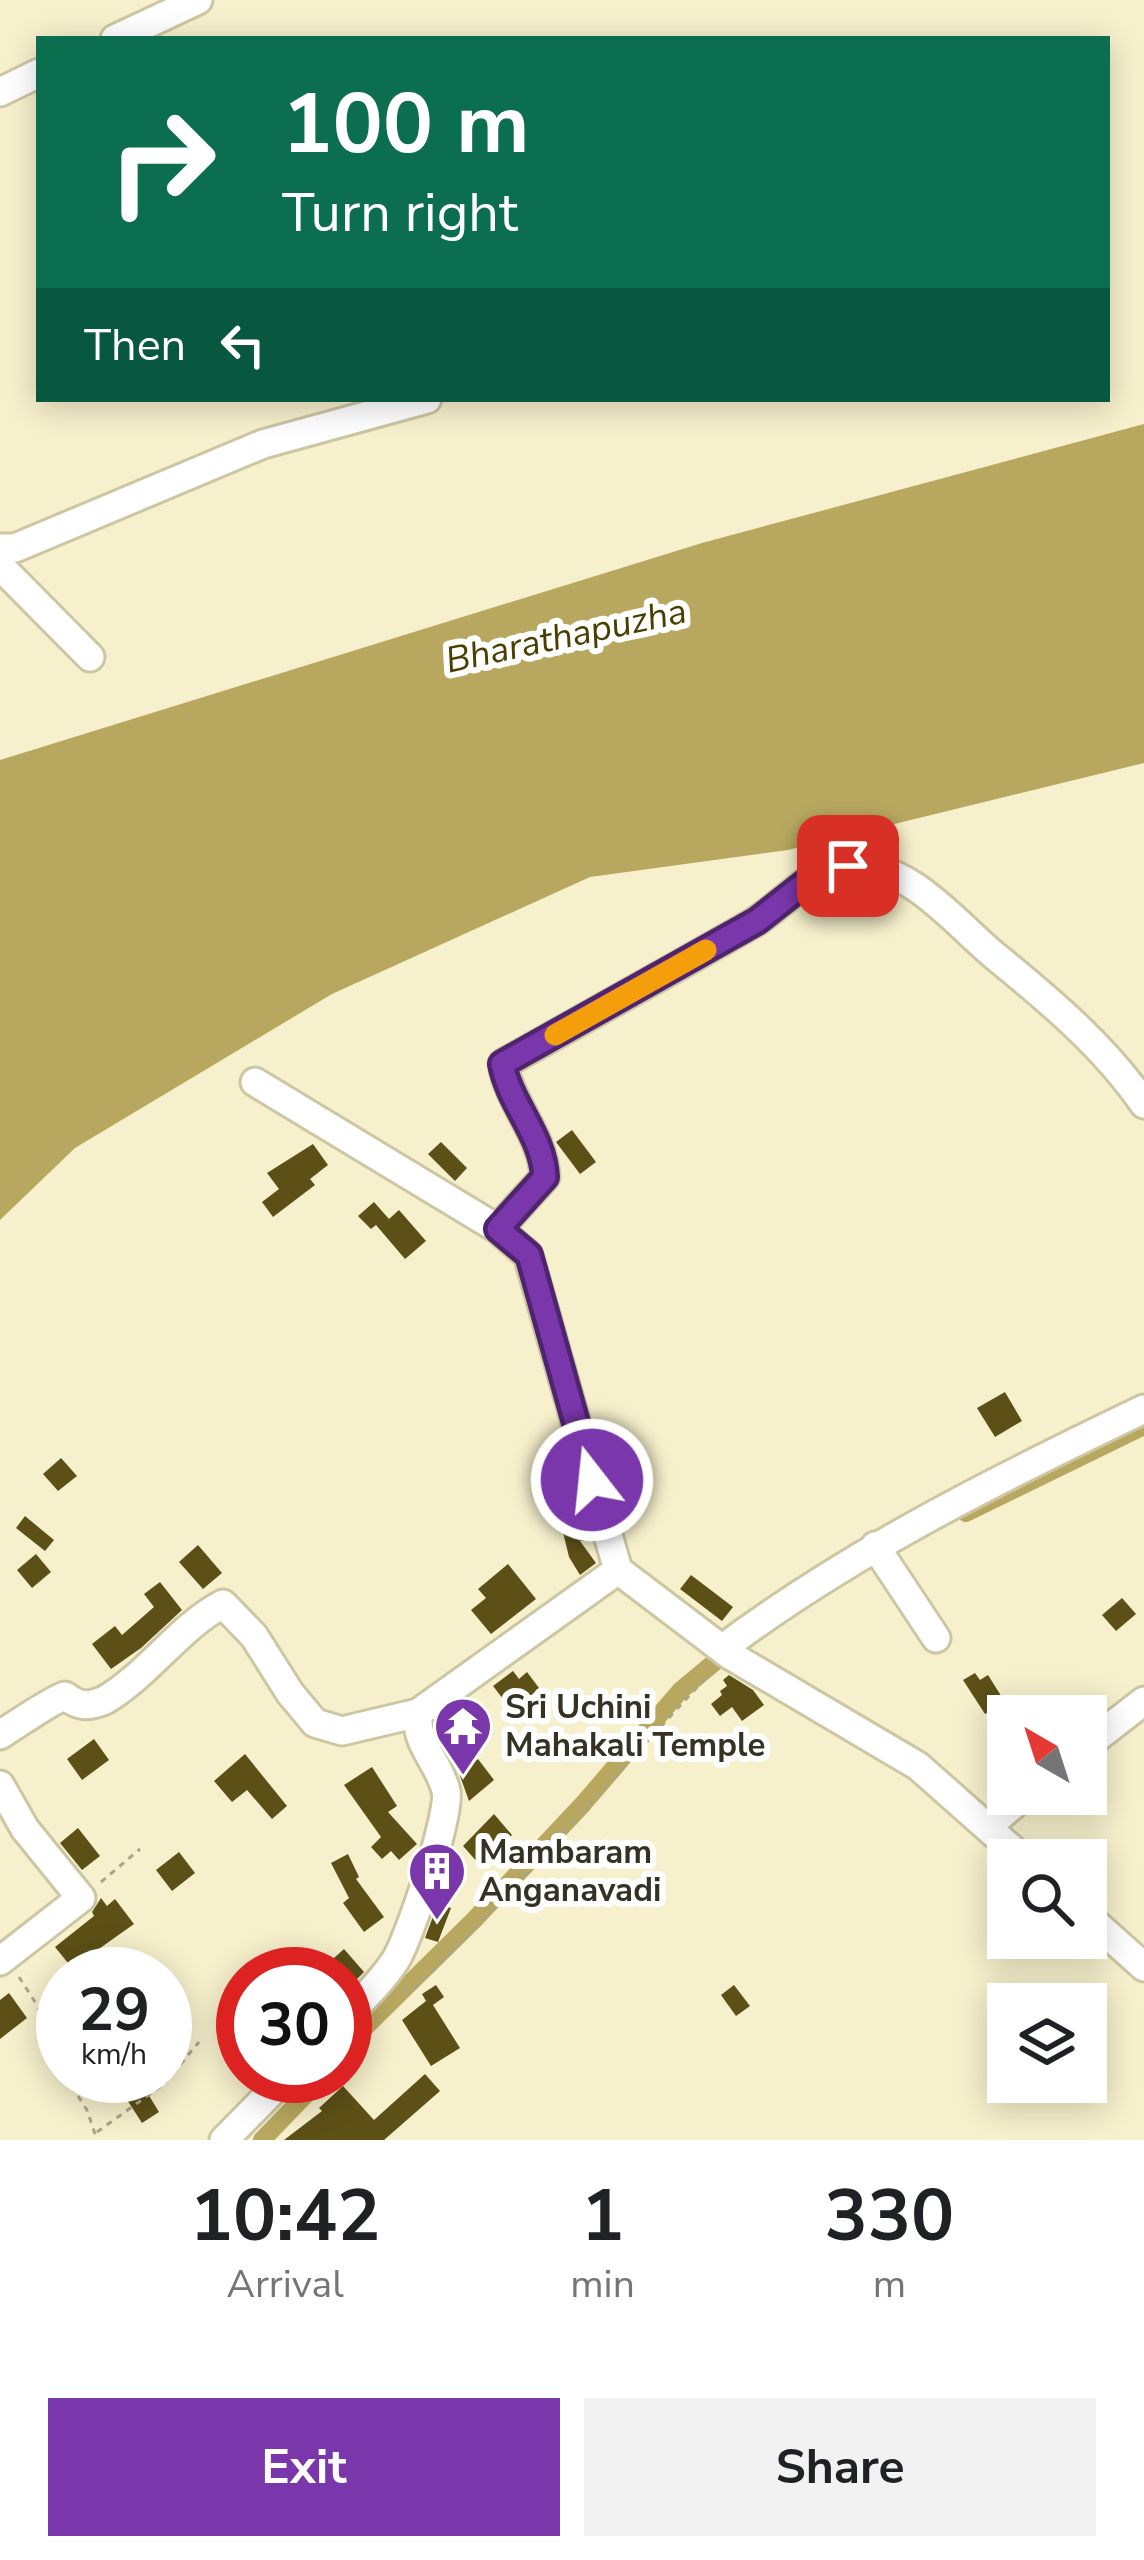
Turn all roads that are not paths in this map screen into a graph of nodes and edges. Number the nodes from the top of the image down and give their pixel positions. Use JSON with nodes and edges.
{"nodes":[{"id":1,"x":198,"y":0,"type":"edge"},
{"id":2,"x":121,"y":36,"type":"edge"},
{"id":3,"x":36,"y":74,"type":"edge"},
{"id":4,"x":0,"y":92,"type":"edge"},
{"id":5,"x":416,"y":402,"type":"edge"},
{"id":6,"x":0,"y":548,"type":"edge"},
{"id":7,"x":0,"y":566,"type":"edge"},
{"id":8,"x":90,"y":657,"type":"dead end"},
{"id":9,"x":255,"y":1082,"type":"dead end"},
{"id":10,"x":1144,"y":1104,"type":"edge"},
{"id":11,"x":498,"y":1229,"type":"junction"},
{"id":12,"x":1144,"y":1408,"type":"edge"},
{"id":13,"x":875,"y":1546,"type":"junction"},
{"id":14,"x":618,"y":1570,"type":"junction"},
{"id":15,"x":936,"y":1638,"type":"dead end"},
{"id":16,"x":726,"y":1652,"type":"junction"},
{"id":17,"x":1144,"y":1701,"type":"edge"},
{"id":18,"x":418,"y":1712,"type":"junction"},
{"id":19,"x":1107,"y":1729,"type":"edge"},
{"id":20,"x":0,"y":1736,"type":"edge"},
{"id":21,"x":0,"y":1786,"type":"edge"},
{"id":22,"x":1001,"y":1815,"type":"edge"},
{"id":23,"x":987,"y":1827,"type":"junction"},
{"id":24,"x":1000,"y":1839,"type":"edge"},
{"id":25,"x":1107,"y":1934,"type":"edge"},
{"id":26,"x":2,"y":1959,"type":"edge"},
{"id":27,"x":1144,"y":1967,"type":"edge"},
{"id":28,"x":372,"y":1987,"type":"edge"},
{"id":29,"x":260,"y":2103,"type":"edge"},
{"id":30,"x":224,"y":2140,"type":"edge"}],
"edges":[{"from":1,"to":2,"type":"street"},
{"from":3,"to":4,"type":"street"},
{"from":5,"to":6,"type":"street"},
{"from":7,"to":8,"type":"street"},
{"from":9,"to":11,"type":"street"},
{"from":10,"to":11,"type":"street"},
{"from":11,"to":14,"type":"street"},
{"from":12,"to":13,"type":"street"},
{"from":13,"to":15,"type":"street"},
{"from":13,"to":16,"type":"street"},
{"from":14,"to":16,"type":"street"},
{"from":14,"to":18,"type":"street"},
{"from":16,"to":23,"type":"street"},
{"from":17,"to":19,"type":"street"},
{"from":18,"to":20,"type":"street"},
{"from":18,"to":28,"type":"street"},
{"from":21,"to":26,"type":"street"},
{"from":22,"to":23,"type":"street"},
{"from":23,"to":24,"type":"street"},
{"from":25,"to":27,"type":"street"},
{"from":29,"to":30,"type":"street"}]}
